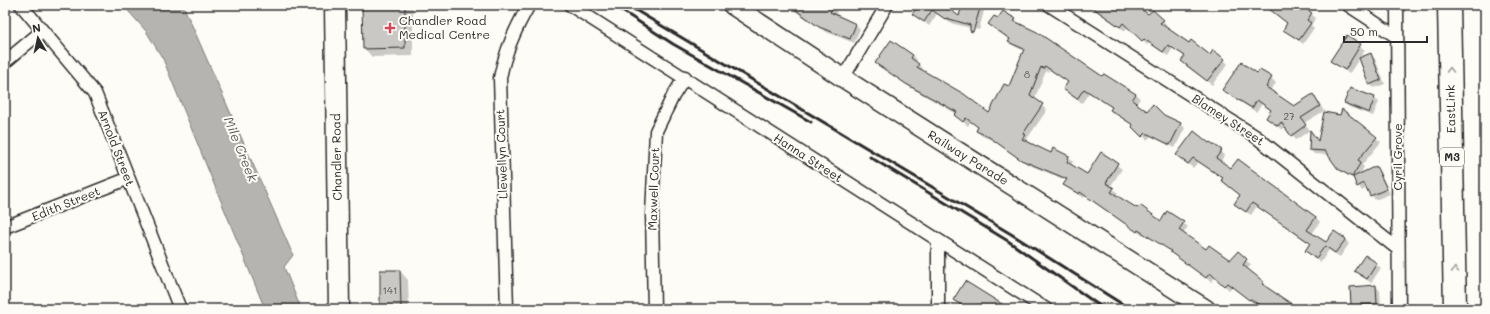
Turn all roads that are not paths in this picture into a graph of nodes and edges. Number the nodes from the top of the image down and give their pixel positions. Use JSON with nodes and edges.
{"nodes":[{"id":1,"x":21,"y":5,"type":"edge"},
{"id":2,"x":335,"y":5,"type":"edge"},
{"id":3,"x":528,"y":5,"type":"edge"},
{"id":4,"x":570,"y":5,"type":"edge"},
{"id":5,"x":732,"y":5,"type":"edge"},
{"id":6,"x":887,"y":5,"type":"edge"},
{"id":7,"x":1049,"y":5,"type":"edge"},
{"id":8,"x":1348,"y":5,"type":"edge"},
{"id":9,"x":1397,"y":5,"type":"edge"},
{"id":10,"x":1449,"y":5,"type":"edge"},
{"id":11,"x":42,"y":31,"type":"junction"},
{"id":12,"x":1397,"y":37,"type":"junction"},
{"id":13,"x":5,"y":62,"type":"edge"},
{"id":14,"x":685,"y":77,"type":"junction"},
{"id":15,"x":842,"y":78,"type":"junction"},
{"id":16,"x":128,"y":179,"type":"junction"},
{"id":17,"x":5,"y":227,"type":"edge"},
{"id":18,"x":938,"y":241,"type":"junction"},
{"id":19,"x":1398,"y":248,"type":"junction"},
{"id":20,"x":180,"y":309,"type":"edge"},
{"id":21,"x":339,"y":309,"type":"edge"},
{"id":22,"x":507,"y":309,"type":"edge"},
{"id":23,"x":654,"y":309,"type":"edge"},
{"id":24,"x":938,"y":309,"type":"edge"},
{"id":25,"x":1046,"y":309,"type":"edge"},
{"id":26,"x":1206,"y":309,"type":"edge"},
{"id":27,"x":1399,"y":309,"type":"edge"},
{"id":28,"x":1456,"y":309,"type":"edge"}],
"edges":[{"from":1,"to":11,"type":"street","name":"Arnold Street"},
{"from":2,"to":21,"type":"main road","name":"Chandler Road"},
{"from":3,"to":22,"type":"street","name":"Llewellyn Court"},
{"from":4,"to":14,"type":"street","name":"Hanna Street"},
{"from":5,"to":15,"type":"main road","name":"Railway Parade"},
{"from":6,"to":15,"type":"street"},
{"from":7,"to":19,"type":"street","name":"Blamey Street"},
{"from":8,"to":12,"type":"street"},
{"from":9,"to":12,"type":"street","name":"Cyril Grove"},
{"from":28,"to":10,"type":"highway","name":"EastLink","number":"M3","one_way":true},
{"from":11,"to":13,"type":"street"},
{"from":11,"to":16,"type":"street","name":"Arnold Street"},
{"from":12,"to":19,"type":"street","name":"Cyril Grove"},
{"from":14,"to":18,"type":"street","name":"Hanna Street"},
{"from":14,"to":23,"type":"street","name":"Maxwell Court"},
{"from":15,"to":26,"type":"main road","name":"Railway Parade"},
{"from":16,"to":17,"type":"street","name":"Edith Street"},
{"from":16,"to":20,"type":"street","name":"Arnold Street"},
{"from":18,"to":24,"type":"street"},
{"from":18,"to":25,"type":"street","name":"Hanna Street"},
{"from":19,"to":27,"type":"street","name":"Cyril Grove"}]}
